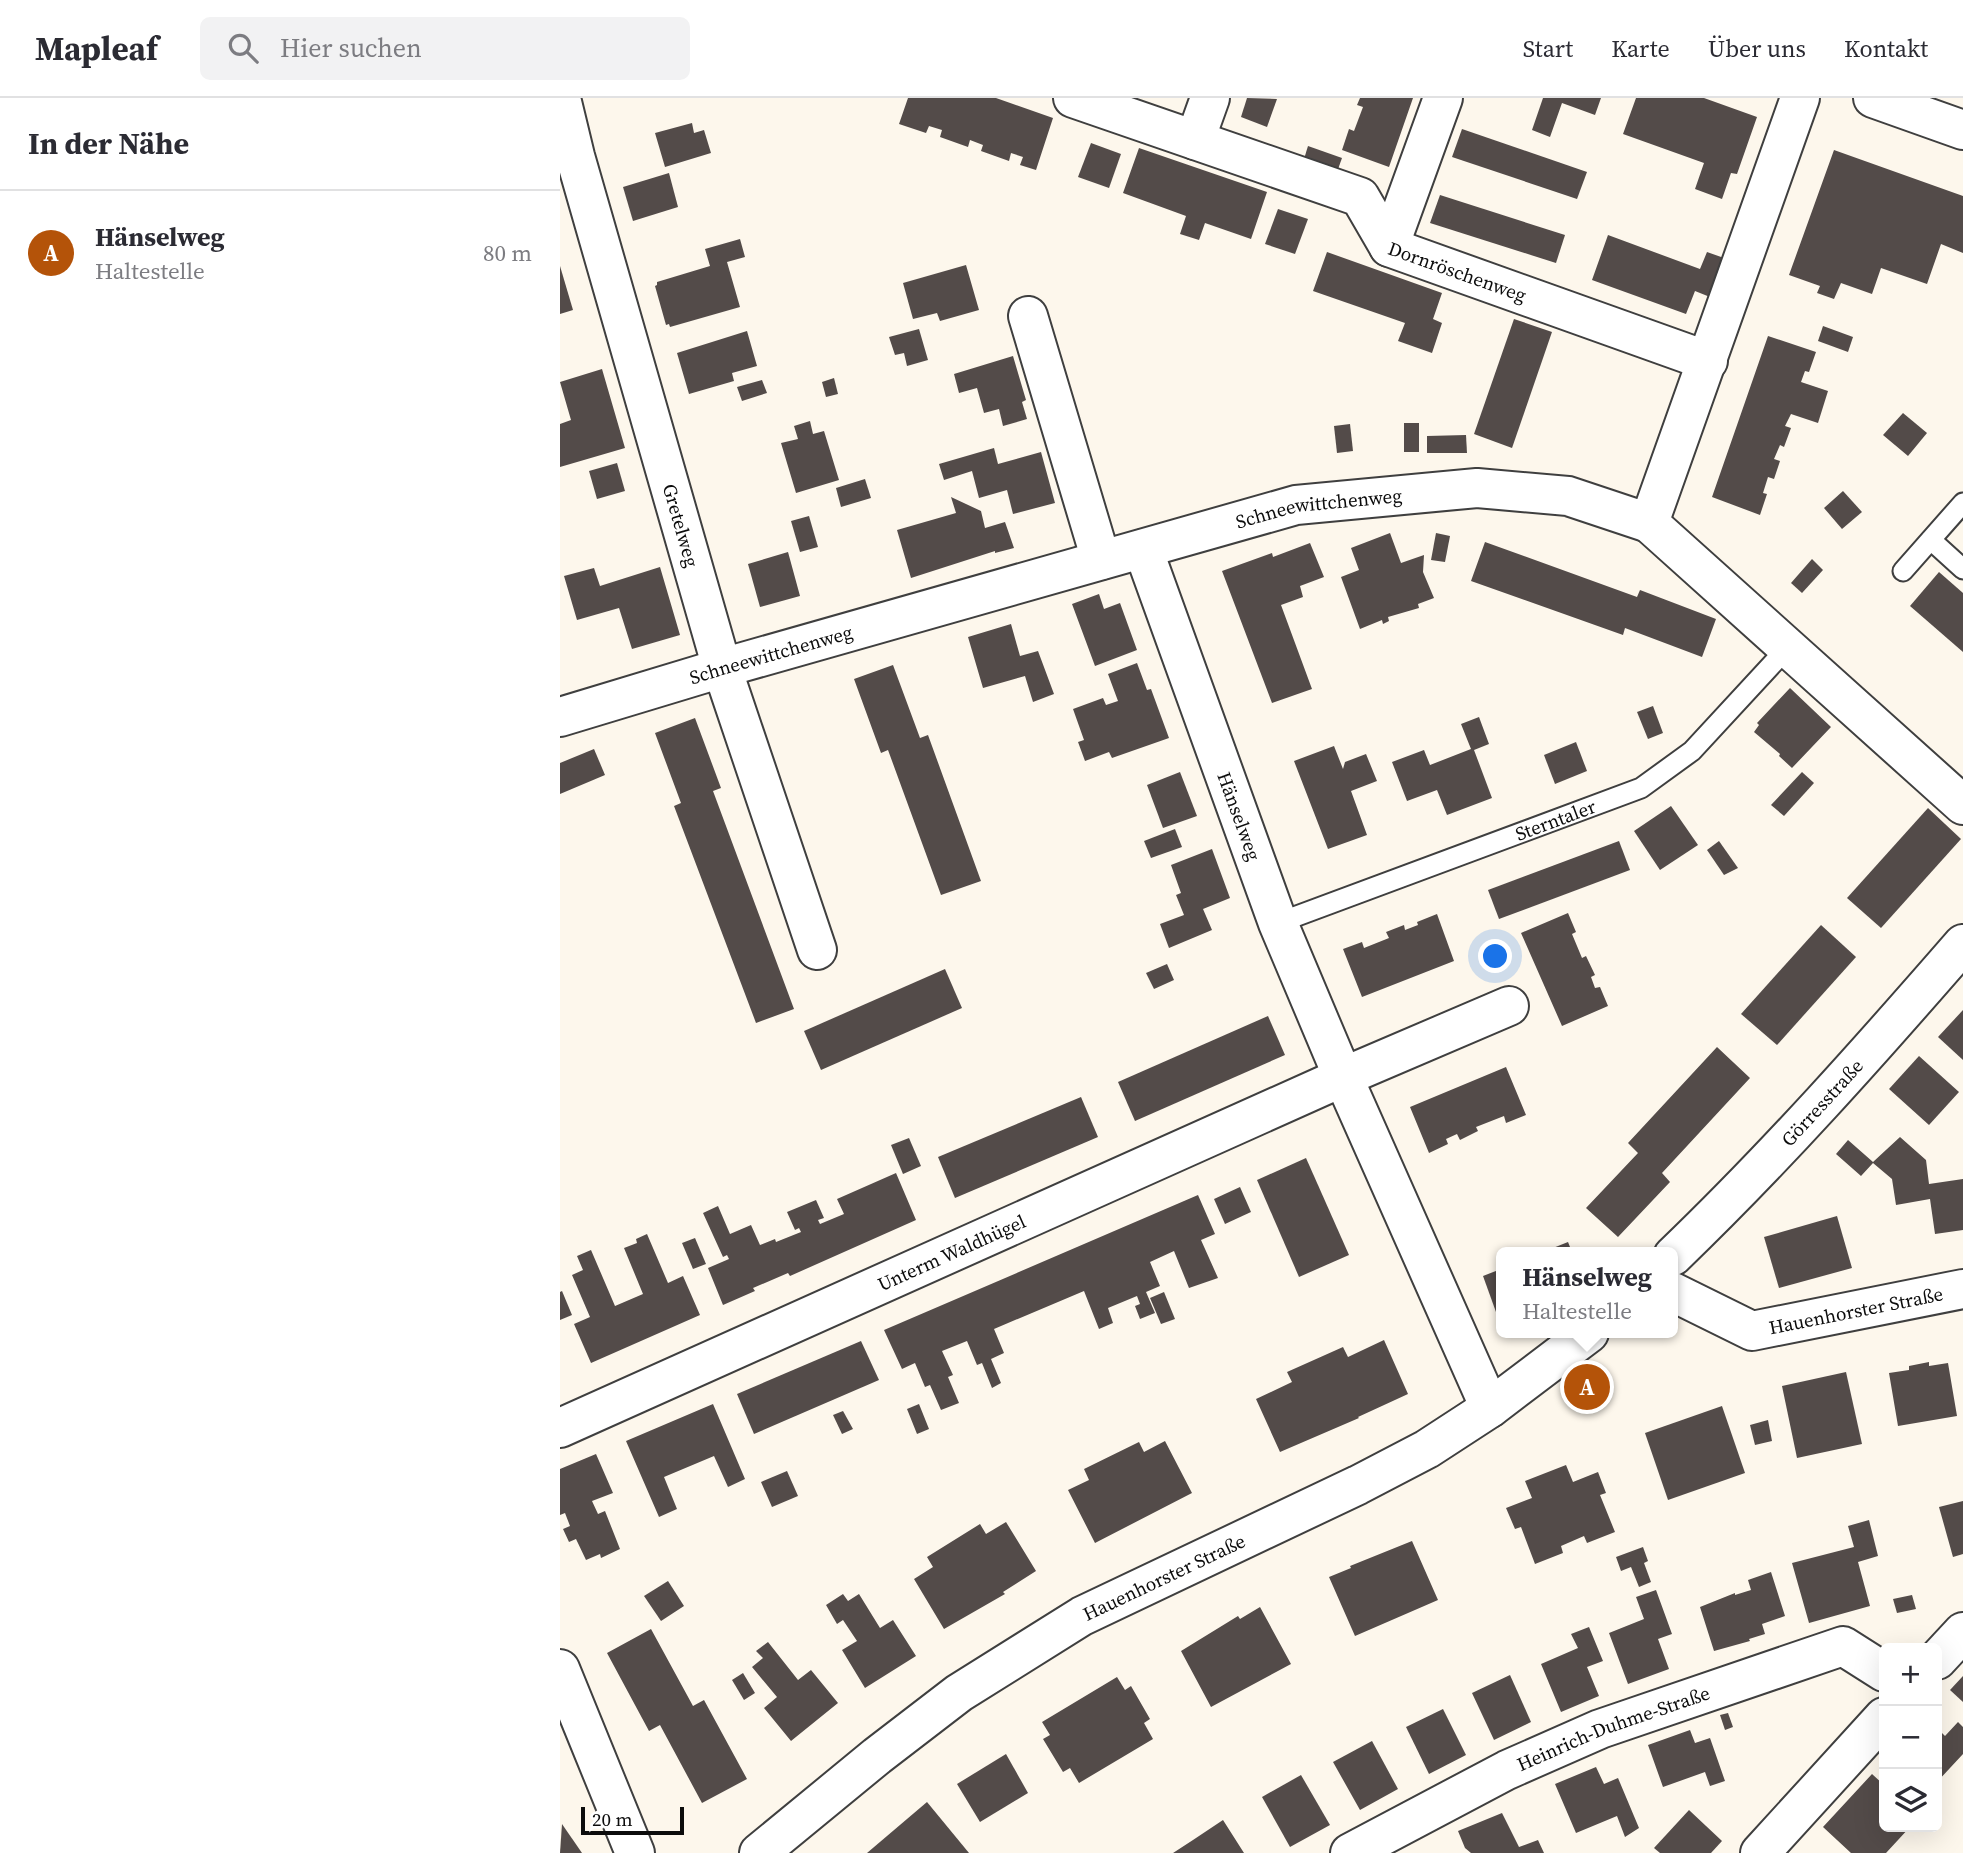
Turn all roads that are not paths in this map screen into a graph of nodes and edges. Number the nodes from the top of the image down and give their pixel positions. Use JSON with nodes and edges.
{"nodes":[{"id":1,"x":561,"y":98,"type":"edge"},
{"id":2,"x":1073,"y":98,"type":"edge"},
{"id":3,"x":1210,"y":98,"type":"edge"},
{"id":4,"x":1443,"y":98,"type":"edge"},
{"id":5,"x":1800,"y":98,"type":"edge"},
{"id":6,"x":1873,"y":98,"type":"edge"},
{"id":7,"x":1963,"y":130,"type":"edge"},
{"id":8,"x":1195,"y":140,"type":"junction"},
{"id":9,"x":1389,"y":247,"type":"junction"},
{"id":10,"x":1028,"y":316,"type":"dead end"},
{"id":11,"x":1707,"y":362,"type":"junction"},
{"id":12,"x":1963,"y":503,"type":"edge"},
{"id":13,"x":1650,"y":523,"type":"junction"},
{"id":14,"x":1931,"y":540,"type":"junction"},
{"id":15,"x":1143,"y":550,"type":"junction"},
{"id":16,"x":1101,"y":560,"type":"junction"},
{"id":17,"x":1963,"y":569,"type":"edge"},
{"id":18,"x":1903,"y":571,"type":"dead end"},
{"id":19,"x":1788,"y":646,"type":"junction"},
{"id":20,"x":722,"y":668,"type":"junction"},
{"id":21,"x":560,"y":717,"type":"edge"},
{"id":22,"x":1963,"y":805,"type":"edge"},
{"id":23,"x":1278,"y":923,"type":"junction"},
{"id":24,"x":1963,"y":944,"type":"edge"},
{"id":25,"x":817,"y":950,"type":"dead end"},
{"id":26,"x":1509,"y":1006,"type":"dead end"},
{"id":27,"x":1343,"y":1077,"type":"junction"},
{"id":28,"x":1678,"y":1251,"type":"edge"},
{"id":29,"x":1963,"y":1289,"type":"edge"},
{"id":30,"x":1678,"y":1294,"type":"edge"},
{"id":31,"x":1582,"y":1338,"type":"edge"},
{"id":32,"x":1490,"y":1408,"type":"junction"},
{"id":33,"x":560,"y":1428,"type":"edge"},
{"id":34,"x":1963,"y":1632,"type":"edge"},
{"id":35,"x":1942,"y":1655,"type":"edge"},
{"id":36,"x":560,"y":1669,"type":"edge"},
{"id":37,"x":1879,"y":1669,"type":"edge"},
{"id":38,"x":1879,"y":1722,"type":"edge"},
{"id":39,"x":635,"y":1853,"type":"edge"},
{"id":40,"x":759,"y":1853,"type":"edge"},
{"id":41,"x":1350,"y":1853,"type":"edge"},
{"id":42,"x":1760,"y":1853,"type":"edge"}],
"edges":[{"from":1,"to":20,"type":"street","name":"Gretelweg"},
{"from":2,"to":8,"type":"street","name":"Dornröschenweg"},
{"from":3,"to":8,"type":"street"},
{"from":4,"to":9,"type":"street"},
{"from":5,"to":11,"type":"street"},
{"from":6,"to":7,"type":"street"},
{"from":8,"to":9,"type":"street","name":"Dornröschenweg"},
{"from":9,"to":11,"type":"street","name":"Dornröschenweg"},
{"from":10,"to":16,"type":"street"},
{"from":11,"to":13,"type":"street"},
{"from":12,"to":14,"type":"lane"},
{"from":13,"to":15,"type":"street","name":"Schneewittchenweg"},
{"from":13,"to":19,"type":"street"},
{"from":14,"to":17,"type":"lane"},
{"from":14,"to":18,"type":"lane"},
{"from":15,"to":16,"type":"street","name":"Schneewittchenweg"},
{"from":15,"to":23,"type":"street","name":"Hänselweg"},
{"from":16,"to":20,"type":"street","name":"Schneewittchenweg"},
{"from":19,"to":22,"type":"street"},
{"from":19,"to":23,"type":"lane","name":"Sterntaler"},
{"from":20,"to":21,"type":"street","name":"Schneewittchenweg"},
{"from":20,"to":25,"type":"street","name":"Gretelweg"},
{"from":23,"to":27,"type":"street","name":"Hänselweg"},
{"from":24,"to":28,"type":"street","name":"Görresstraße"},
{"from":26,"to":27,"type":"street"},
{"from":27,"to":32,"type":"street","name":"Hänselweg"},
{"from":27,"to":33,"type":"street","name":"Unterm Waldhügel"},
{"from":29,"to":30,"type":"street","name":"Hauenhorster Straße"},
{"from":31,"to":32,"type":"street","name":"Hauenhorster Straße"},
{"from":32,"to":40,"type":"street","name":"Hauenhorster Straße"},
{"from":34,"to":35,"type":"street"},
{"from":36,"to":39,"type":"street"},
{"from":37,"to":41,"type":"street","name":"Heinrich-Duhme-Straße"},
{"from":38,"to":42,"type":"street"}]}
